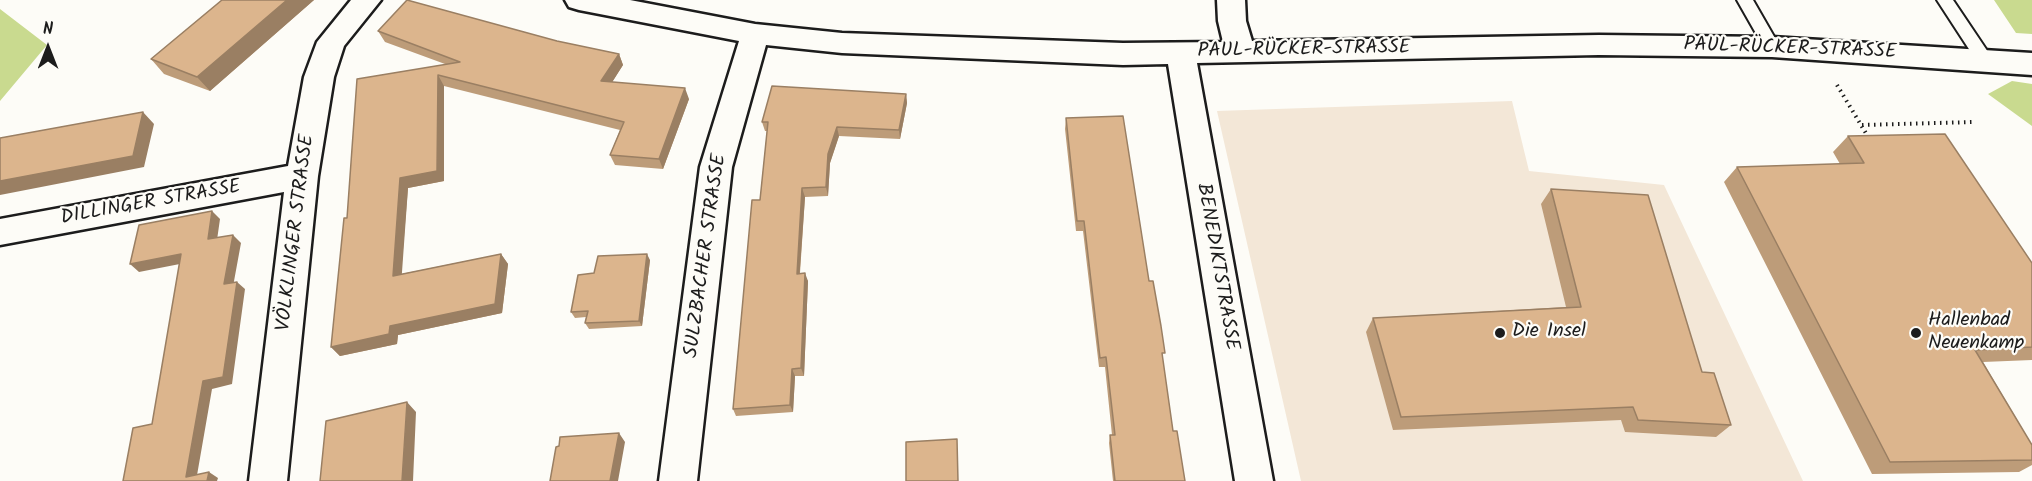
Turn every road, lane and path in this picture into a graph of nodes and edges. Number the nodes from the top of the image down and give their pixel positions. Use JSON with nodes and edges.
{"nodes":[{"id":1,"x":367,"y":0,"type":"edge"},
{"id":2,"x":579,"y":0,"type":"edge"},
{"id":3,"x":1231,"y":0,"type":"edge"},
{"id":4,"x":1745,"y":0,"type":"edge"},
{"id":5,"x":1945,"y":0,"type":"edge"},
{"id":6,"x":756,"y":34,"type":"junction"},
{"id":7,"x":1772,"y":47,"type":"junction"},
{"id":8,"x":1240,"y":51,"type":"junction"},
{"id":9,"x":1180,"y":54,"type":"junction"},
{"id":10,"x":1984,"y":59,"type":"junction"},
{"id":11,"x":2032,"y":64,"type":"edge"},
{"id":12,"x":1845,"y":98,"type":"dead end"},
{"id":13,"x":1974,"y":122,"type":"dead end"},
{"id":14,"x":1861,"y":125,"type":"junction"},
{"id":15,"x":1872,"y":142,"type":"edge"},
{"id":16,"x":302,"y":176,"type":"junction"},
{"id":17,"x":0,"y":232,"type":"edge"},
{"id":18,"x":268,"y":481,"type":"edge"},
{"id":19,"x":678,"y":481,"type":"edge"},
{"id":20,"x":1254,"y":481,"type":"edge"}],
"edges":[{"from":1,"to":16,"type":"street","name":"VÖLKLINGER STRASSE"},
{"from":2,"to":6,"type":"street","name":"PAUL-RÜCKER-STRASSE"},
{"from":3,"to":8,"type":"street"},
{"from":4,"to":7,"type":"lane"},
{"from":5,"to":10,"type":"lane"},
{"from":6,"to":9,"type":"street","name":"PAUL-RÜCKER-STRASSE"},
{"from":6,"to":19,"type":"street","name":"SULZBACHER STRASSE"},
{"from":7,"to":8,"type":"street","name":"PAUL-RÜCKER-STRASSE"},
{"from":7,"to":10,"type":"street","name":"PAUL-RÜCKER-STRASSE"},
{"from":8,"to":9,"type":"street","name":"PAUL-RÜCKER-STRASSE"},
{"from":9,"to":20,"type":"street","name":"BENEDIKTSTRASSE"},
{"from":10,"to":11,"type":"street","name":"PAUL-RÜCKER-STRASSE"},
{"from":12,"to":14,"type":"path"},
{"from":13,"to":14,"type":"path"},
{"from":14,"to":15,"type":"path"},
{"from":16,"to":17,"type":"street","name":"DILLINGER STRASSE"},
{"from":16,"to":18,"type":"street","name":"VÖLKLINGER STRASSE"}]}
